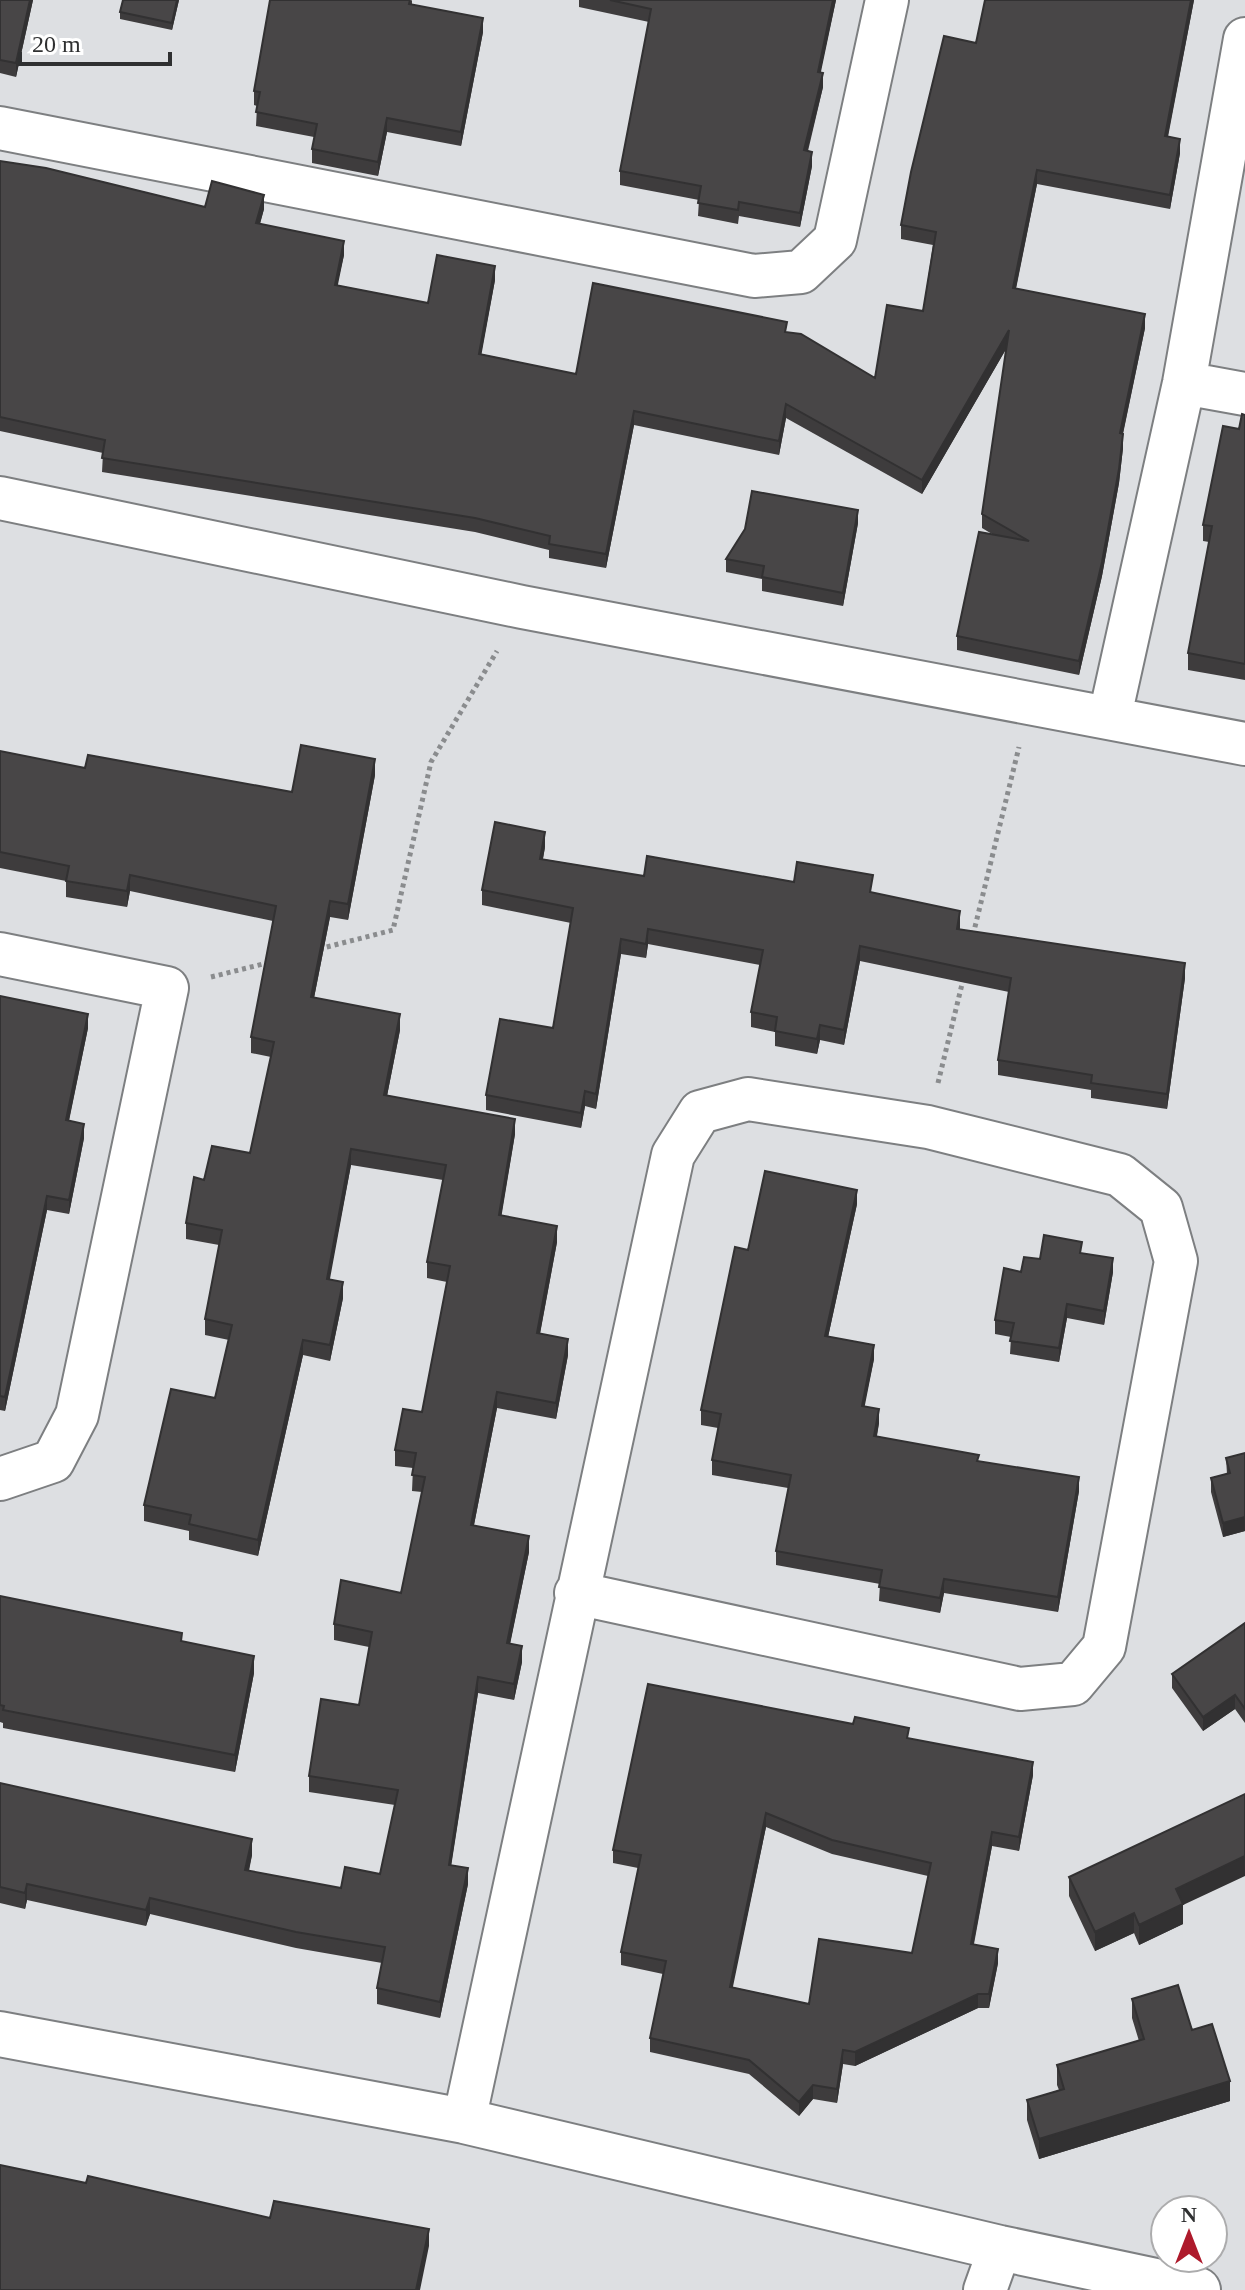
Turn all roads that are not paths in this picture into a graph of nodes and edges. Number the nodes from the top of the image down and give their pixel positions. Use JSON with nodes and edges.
{"nodes":[{"id":1,"x":887,"y":0,"type":"edge"},
{"id":2,"x":1245,"y":39,"type":"edge"},
{"id":3,"x":0,"y":128,"type":"edge"},
{"id":4,"x":1184,"y":383,"type":"junction"},
{"id":5,"x":1245,"y":394,"type":"edge"},
{"id":6,"x":0,"y":498,"type":"edge"},
{"id":7,"x":1110,"y":716,"type":"junction"},
{"id":8,"x":1245,"y":744,"type":"edge"},
{"id":9,"x":0,"y":954,"type":"edge"},
{"id":10,"x":0,"y":1479,"type":"edge"},
{"id":11,"x":576,"y":1593,"type":"junction"},
{"id":12,"x":0,"y":2034,"type":"edge"},
{"id":13,"x":464,"y":2121,"type":"junction"},
{"id":14,"x":1000,"y":2248,"type":"junction"},
{"id":15,"x":985,"y":2290,"type":"edge"},
{"id":16,"x":1198,"y":2290,"type":"edge"}],
"edges":[{"from":1,"to":3,"type":"street"},
{"from":2,"to":4,"type":"street"},
{"from":4,"to":5,"type":"street"},
{"from":4,"to":7,"type":"street"},
{"from":6,"to":7,"type":"street"},
{"from":7,"to":8,"type":"street"},
{"from":9,"to":10,"type":"street"},
{"from":11,"to":11,"type":"street"},
{"from":11,"to":13,"type":"street"},
{"from":12,"to":13,"type":"street"},
{"from":13,"to":14,"type":"street"},
{"from":14,"to":15,"type":"street"},
{"from":14,"to":16,"type":"street"}]}
